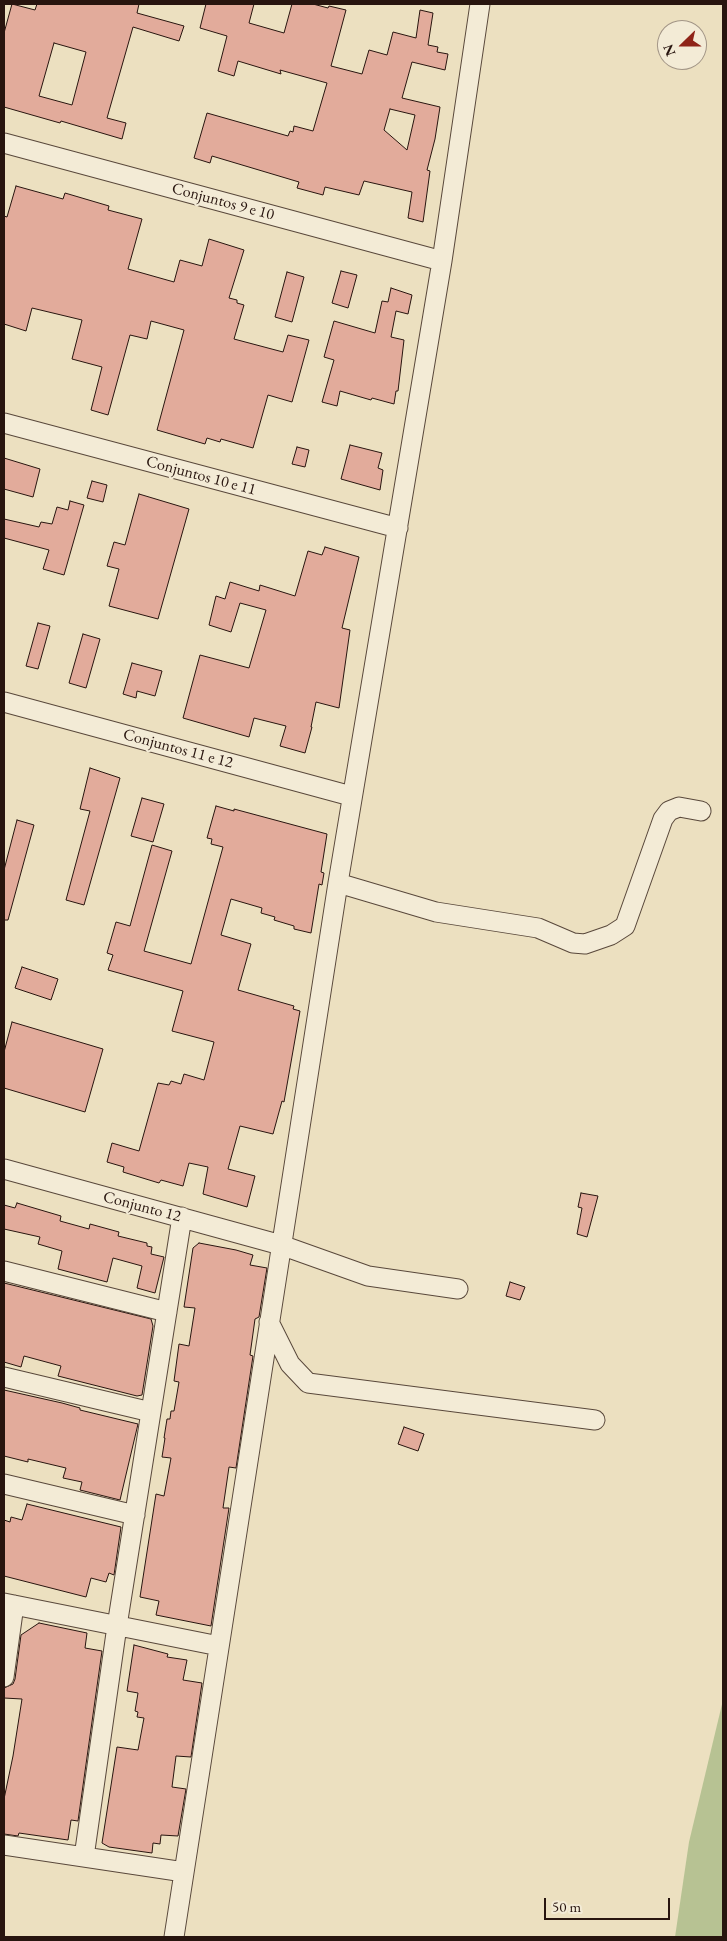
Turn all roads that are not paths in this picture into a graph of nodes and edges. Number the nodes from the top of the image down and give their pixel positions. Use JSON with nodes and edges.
{"nodes":[{"id":1,"x":480,"y":4,"type":"edge"},
{"id":2,"x":4,"y":143,"type":"edge"},
{"id":3,"x":442,"y":261,"type":"junction"},
{"id":4,"x":4,"y":423,"type":"edge"},
{"id":5,"x":398,"y":528,"type":"junction"},
{"id":6,"x":4,"y":702,"type":"edge"},
{"id":7,"x":352,"y":796,"type":"junction"},
{"id":8,"x":701,"y":811,"type":"dead end"},
{"id":9,"x":338,"y":883,"type":"junction"},
{"id":10,"x":4,"y":1169,"type":"edge"},
{"id":11,"x":182,"y":1218,"type":"junction"},
{"id":12,"x":281,"y":1244,"type":"junction"},
{"id":13,"x":4,"y":1271,"type":"edge"},
{"id":14,"x":458,"y":1288,"type":"dead end"},
{"id":15,"x":167,"y":1312,"type":"junction"},
{"id":16,"x":269,"y":1322,"type":"junction"},
{"id":17,"x":4,"y":1377,"type":"edge"},
{"id":18,"x":151,"y":1412,"type":"junction"},
{"id":19,"x":595,"y":1420,"type":"dead end"},
{"id":20,"x":4,"y":1484,"type":"edge"},
{"id":21,"x":135,"y":1515,"type":"junction"},
{"id":22,"x":9,"y":1604,"type":"edge"},
{"id":23,"x":117,"y":1626,"type":"junction"},
{"id":24,"x":219,"y":1646,"type":"junction"},
{"id":25,"x":4,"y":1677,"type":"edge"},
{"id":26,"x":4,"y":1845,"type":"edge"},
{"id":27,"x":84,"y":1857,"type":"junction"},
{"id":28,"x":184,"y":1872,"type":"junction"},
{"id":29,"x":174,"y":1937,"type":"edge"}],
"edges":[{"from":1,"to":3,"type":"street"},
{"from":2,"to":3,"type":"street","name":"Conjuntos 9 e 10"},
{"from":3,"to":5,"type":"street"},
{"from":4,"to":5,"type":"street","name":"Conjuntos 10 e 11"},
{"from":5,"to":7,"type":"street"},
{"from":6,"to":7,"type":"street","name":"Conjuntos 11 e 12"},
{"from":7,"to":9,"type":"street"},
{"from":8,"to":9,"type":"street"},
{"from":9,"to":12,"type":"street"},
{"from":10,"to":11,"type":"street","name":"Conjunto 12"},
{"from":11,"to":12,"type":"street","name":"Conjunto 12"},
{"from":11,"to":15,"type":"street"},
{"from":12,"to":14,"type":"street","name":"Conjunto 12"},
{"from":12,"to":16,"type":"street"},
{"from":13,"to":15,"type":"street"},
{"from":15,"to":18,"type":"street"},
{"from":16,"to":19,"type":"street"},
{"from":16,"to":24,"type":"street"},
{"from":17,"to":18,"type":"street"},
{"from":18,"to":21,"type":"street"},
{"from":20,"to":21,"type":"street"},
{"from":21,"to":23,"type":"street"},
{"from":22,"to":23,"type":"street"},
{"from":22,"to":25,"type":"street"},
{"from":23,"to":24,"type":"street"},
{"from":23,"to":27,"type":"street"},
{"from":24,"to":28,"type":"street"},
{"from":26,"to":27,"type":"street"},
{"from":27,"to":28,"type":"street"},
{"from":28,"to":29,"type":"street"}]}
